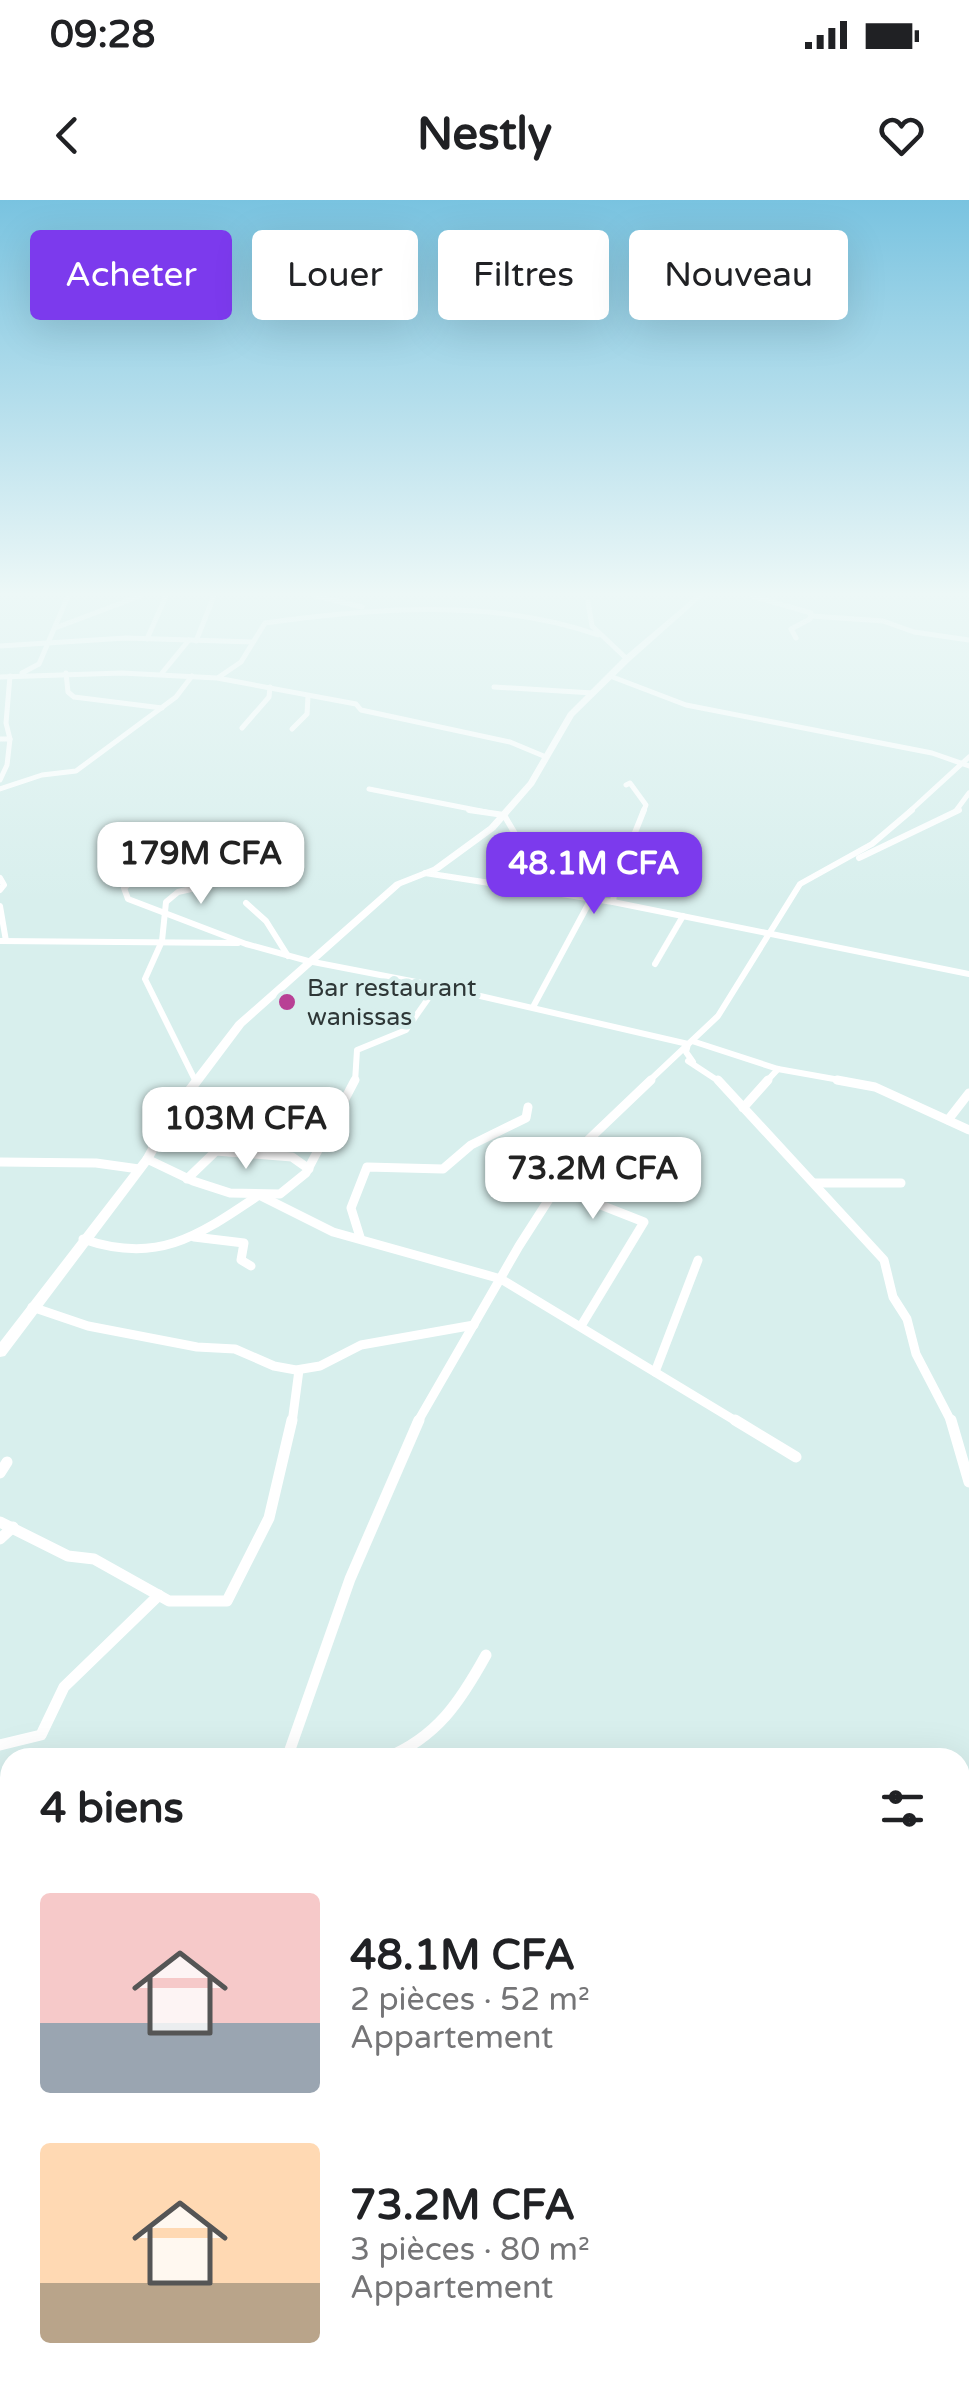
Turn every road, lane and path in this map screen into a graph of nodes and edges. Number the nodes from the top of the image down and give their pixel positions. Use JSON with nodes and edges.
{"nodes":[{"id":1,"x":9,"y":698,"type":"edge"},
{"id":2,"x":75,"y":698,"type":"edge"},
{"id":3,"x":175,"y":698,"type":"edge"},
{"id":4,"x":267,"y":698,"type":"edge"},
{"id":5,"x":308,"y":698,"type":"edge"},
{"id":6,"x":321,"y":698,"type":"edge"},
{"id":7,"x":588,"y":698,"type":"edge"},
{"id":8,"x":666,"y":698,"type":"edge"},
{"id":9,"x":162,"y":708,"type":"junction"},
{"id":10,"x":242,"y":728,"type":"dead end"},
{"id":11,"x":292,"y":729,"type":"dead end"},
{"id":12,"x":0,"y":738,"type":"edge"},
{"id":13,"x":10,"y":739,"type":"junction"},
{"id":14,"x":546,"y":758,"type":"junction"},
{"id":15,"x":967,"y":760,"type":"edge"},
{"id":16,"x":4,"y":770,"type":"edge"},
{"id":17,"x":0,"y":780,"type":"edge"},
{"id":18,"x":626,"y":785,"type":"dead end"},
{"id":19,"x":369,"y":789,"type":"dead end"},
{"id":20,"x":0,"y":790,"type":"edge"},
{"id":21,"x":969,"y":794,"type":"edge"},
{"id":22,"x":504,"y":815,"type":"junction"},
{"id":23,"x":524,"y":850,"type":"dead end"},
{"id":24,"x":852,"y":860,"type":"junction"},
{"id":25,"x":144,"y":872,"type":"dead end"},
{"id":26,"x":424,"y":874,"type":"junction"},
{"id":27,"x":0,"y":878,"type":"edge"},
{"id":28,"x":0,"y":890,"type":"edge"},
{"id":29,"x":191,"y":890,"type":"dead end"},
{"id":30,"x":591,"y":898,"type":"junction"},
{"id":31,"x":613,"y":902,"type":"junction"},
{"id":32,"x":246,"y":903,"type":"dead end"},
{"id":33,"x":0,"y":906,"type":"edge"},
{"id":34,"x":165,"y":912,"type":"junction"},
{"id":35,"x":682,"y":916,"type":"junction"},
{"id":36,"x":768,"y":932,"type":"junction"},
{"id":37,"x":3,"y":941,"type":"edge"},
{"id":38,"x":162,"y":941,"type":"junction"},
{"id":39,"x":246,"y":944,"type":"junction"},
{"id":40,"x":288,"y":956,"type":"junction"},
{"id":41,"x":308,"y":961,"type":"junction"},
{"id":42,"x":655,"y":964,"type":"dead end"},
{"id":43,"x":969,"y":974,"type":"edge"},
{"id":44,"x":437,"y":986,"type":"junction"},
{"id":45,"x":533,"y":1007,"type":"junction"},
{"id":46,"x":690,"y":1042,"type":"junction"},
{"id":47,"x":674,"y":1057,"type":"junction"},
{"id":48,"x":693,"y":1062,"type":"junction"},
{"id":49,"x":778,"y":1069,"type":"junction"},
{"id":50,"x":196,"y":1083,"type":"junction"},
{"id":51,"x":969,"y":1093,"type":"edge"},
{"id":52,"x":528,"y":1107,"type":"dead end"},
{"id":53,"x":743,"y":1108,"type":"junction"},
{"id":54,"x":948,"y":1120,"type":"junction"},
{"id":55,"x":969,"y":1130,"type":"edge"},
{"id":56,"x":147,"y":1158,"type":"junction"},
{"id":57,"x":0,"y":1162,"type":"edge"},
{"id":58,"x":138,"y":1169,"type":"junction"},
{"id":59,"x":309,"y":1169,"type":"junction"},
{"id":60,"x":187,"y":1180,"type":"junction"},
{"id":61,"x":814,"y":1183,"type":"junction"},
{"id":62,"x":901,"y":1183,"type":"dead end"},
{"id":63,"x":555,"y":1187,"type":"junction"},
{"id":64,"x":259,"y":1196,"type":"junction"},
{"id":65,"x":194,"y":1236,"type":"junction"},
{"id":66,"x":360,"y":1237,"type":"junction"},
{"id":67,"x":82,"y":1239,"type":"junction"},
{"id":68,"x":698,"y":1260,"type":"dead end"},
{"id":69,"x":250,"y":1266,"type":"dead end"},
{"id":70,"x":501,"y":1280,"type":"junction"},
{"id":71,"x":32,"y":1307,"type":"junction"},
{"id":72,"x":474,"y":1325,"type":"junction"},
{"id":73,"x":581,"y":1326,"type":"junction"},
{"id":74,"x":4,"y":1341,"type":"edge"},
{"id":75,"x":0,"y":1352,"type":"edge"},
{"id":76,"x":299,"y":1370,"type":"junction"},
{"id":77,"x":654,"y":1372,"type":"junction"},
{"id":78,"x":796,"y":1457,"type":"dead end"},
{"id":79,"x":7,"y":1462,"type":"dead end"},
{"id":80,"x":0,"y":1473,"type":"edge"},
{"id":81,"x":969,"y":1482,"type":"edge"},
{"id":82,"x":0,"y":1522,"type":"edge"},
{"id":83,"x":13,"y":1527,"type":"junction"},
{"id":84,"x":0,"y":1539,"type":"edge"},
{"id":85,"x":159,"y":1595,"type":"junction"},
{"id":86,"x":486,"y":1655,"type":"dead end"},
{"id":87,"x":0,"y":1746,"type":"edge"},
{"id":88,"x":291,"y":1748,"type":"edge"},
{"id":89,"x":408,"y":1748,"type":"edge"}],
"edges":[{"from":1,"to":13,"type":"street"},
{"from":2,"to":9,"type":"street"},
{"from":3,"to":9,"type":"street"},
{"from":4,"to":10,"type":"street"},
{"from":5,"to":11,"type":"street"},
{"from":6,"to":14,"type":"street"},
{"from":7,"to":14,"type":"main road"},
{"from":8,"to":15,"type":"street"},
{"from":9,"to":20,"type":"street"},
{"from":12,"to":13,"type":"street"},
{"from":13,"to":16,"type":"street"},
{"from":14,"to":22,"type":"main road"},
{"from":15,"to":24,"type":"street"},
{"from":16,"to":17,"type":"street"},
{"from":18,"to":31,"type":"street"},
{"from":19,"to":22,"type":"street"},
{"from":21,"to":24,"type":"street"},
{"from":22,"to":23,"type":"street"},
{"from":22,"to":26,"type":"main road"},
{"from":24,"to":36,"type":"street"},
{"from":25,"to":34,"type":"street"},
{"from":26,"to":30,"type":"street"},
{"from":26,"to":41,"type":"main road"},
{"from":27,"to":28,"type":"street"},
{"from":29,"to":34,"type":"street"},
{"from":30,"to":31,"type":"street"},
{"from":30,"to":45,"type":"street"},
{"from":31,"to":35,"type":"street"},
{"from":32,"to":40,"type":"street"},
{"from":33,"to":37,"type":"street"},
{"from":34,"to":38,"type":"street"},
{"from":34,"to":39,"type":"street"},
{"from":35,"to":36,"type":"street"},
{"from":35,"to":42,"type":"street"},
{"from":36,"to":43,"type":"street"},
{"from":36,"to":46,"type":"street"},
{"from":37,"to":38,"type":"street"},
{"from":38,"to":39,"type":"street"},
{"from":38,"to":50,"type":"street"},
{"from":39,"to":40,"type":"street"},
{"from":40,"to":41,"type":"street"},
{"from":41,"to":44,"type":"street"},
{"from":41,"to":50,"type":"main road"},
{"from":44,"to":45,"type":"street"},
{"from":44,"to":59,"type":"street"},
{"from":45,"to":46,"type":"street"},
{"from":46,"to":47,"type":"street"},
{"from":46,"to":48,"type":"street"},
{"from":46,"to":49,"type":"street"},
{"from":47,"to":48,"type":"street"},
{"from":47,"to":63,"type":"street"},
{"from":48,"to":53,"type":"street"},
{"from":49,"to":53,"type":"street"},
{"from":49,"to":54,"type":"street"},
{"from":50,"to":56,"type":"main road"},
{"from":51,"to":54,"type":"street"},
{"from":52,"to":66,"type":"street"},
{"from":53,"to":61,"type":"street"},
{"from":54,"to":55,"type":"street"},
{"from":56,"to":58,"type":"main road"},
{"from":56,"to":60,"type":"street"},
{"from":57,"to":58,"type":"street"},
{"from":58,"to":67,"type":"main road"},
{"from":59,"to":60,"type":"street"},
{"from":59,"to":64,"type":"street"},
{"from":60,"to":64,"type":"street"},
{"from":61,"to":62,"type":"street"},
{"from":61,"to":81,"type":"street"},
{"from":63,"to":70,"type":"street"},
{"from":63,"to":73,"type":"street"},
{"from":64,"to":65,"type":"street"},
{"from":64,"to":66,"type":"street"},
{"from":65,"to":67,"type":"street"},
{"from":65,"to":69,"type":"street"},
{"from":66,"to":70,"type":"street"},
{"from":67,"to":71,"type":"main road"},
{"from":68,"to":77,"type":"street"},
{"from":70,"to":72,"type":"street"},
{"from":70,"to":73,"type":"street"},
{"from":71,"to":74,"type":"main road"},
{"from":71,"to":76,"type":"street"},
{"from":72,"to":76,"type":"street"},
{"from":72,"to":88,"type":"street"},
{"from":73,"to":77,"type":"street"},
{"from":74,"to":75,"type":"main road"},
{"from":76,"to":85,"type":"street"},
{"from":77,"to":78,"type":"street"},
{"from":79,"to":80,"type":"street"},
{"from":82,"to":83,"type":"street"},
{"from":83,"to":84,"type":"street"},
{"from":83,"to":85,"type":"street"},
{"from":85,"to":87,"type":"street"},
{"from":86,"to":89,"type":"street"}]}
